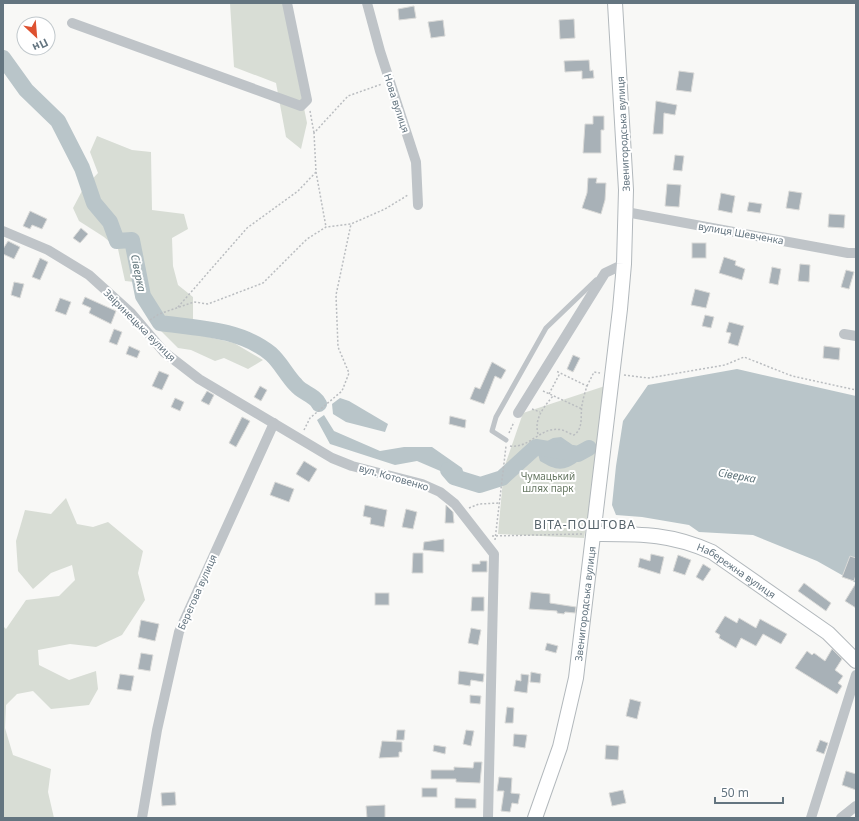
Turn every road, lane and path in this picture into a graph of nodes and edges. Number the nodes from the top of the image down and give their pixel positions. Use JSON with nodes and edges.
{"nodes":[{"id":1,"x":287,"y":3,"type":"edge"},
{"id":2,"x":367,"y":3,"type":"edge"},
{"id":3,"x":615,"y":3,"type":"edge"},
{"id":4,"x":72,"y":23,"type":"dead end"},
{"id":5,"x":390,"y":81,"type":"junction"},
{"id":6,"x":307,"y":100,"type":"junction"},
{"id":7,"x":314,"y":133,"type":"junction"},
{"id":8,"x":316,"y":172,"type":"junction"},
{"id":9,"x":418,"y":188,"type":"junction"},
{"id":10,"x":418,"y":205,"type":"dead end"},
{"id":11,"x":626,"y":212,"type":"junction"},
{"id":12,"x":352,"y":224,"type":"junction"},
{"id":13,"x":326,"y":227,"type":"junction"},
{"id":14,"x":3,"y":231,"type":"edge"},
{"id":15,"x":856,"y":253,"type":"edge"},
{"id":16,"x":624,"y":264,"type":"junction"},
{"id":17,"x":605,"y":273,"type":"junction"},
{"id":18,"x":178,"y":307,"type":"junction"},
{"id":19,"x":150,"y":320,"type":"dead end"},
{"id":20,"x":844,"y":334,"type":"dead end"},
{"id":21,"x":856,"y":336,"type":"edge"},
{"id":22,"x":547,"y":366,"type":"junction"},
{"id":23,"x":560,"y":373,"type":"junction"},
{"id":24,"x":613,"y":374,"type":"junction"},
{"id":25,"x":587,"y":386,"type":"junction"},
{"id":26,"x":534,"y":387,"type":"junction"},
{"id":27,"x":856,"y":390,"type":"edge"},
{"id":28,"x":549,"y":394,"type":"junction"},
{"id":29,"x":553,"y":396,"type":"junction"},
{"id":30,"x":582,"y":409,"type":"junction"},
{"id":31,"x":518,"y":413,"type":"dead end"},
{"id":32,"x":274,"y":423,"type":"junction"},
{"id":33,"x":538,"y":434,"type":"junction"},
{"id":34,"x":300,"y":439,"type":"junction"},
{"id":35,"x":506,"y":443,"type":"joint"},
{"id":36,"x":502,"y":466,"type":"dead end"},
{"id":37,"x":499,"y":503,"type":"junction"},
{"id":38,"x":461,"y":511,"type":"junction"},
{"id":39,"x":594,"y":534,"type":"junction"},
{"id":40,"x":496,"y":535,"type":"junction"},
{"id":41,"x":483,"y":539,"type":"junction"},
{"id":42,"x":494,"y":554,"type":"junction"},
{"id":43,"x":856,"y":661,"type":"edge"},
{"id":44,"x":856,"y":675,"type":"edge"},
{"id":45,"x":856,"y":806,"type":"edge"},
{"id":46,"x":142,"y":818,"type":"edge"},
{"id":47,"x":488,"y":818,"type":"edge"},
{"id":48,"x":535,"y":818,"type":"edge"},
{"id":49,"x":811,"y":818,"type":"edge"},
{"id":50,"x":841,"y":818,"type":"edge"}],
"edges":[{"from":1,"to":6,"type":"street"},
{"from":2,"to":5,"type":"street","name":"Нова вулиця"},
{"from":3,"to":11,"type":"street","name":"Звенигородська вулиця"},
{"from":4,"to":6,"type":"street"},
{"from":5,"to":7,"type":"path"},
{"from":5,"to":9,"type":"street","name":"Нова вулиця"},
{"from":6,"to":7,"type":"path"},
{"from":7,"to":8,"type":"path"},
{"from":8,"to":13,"type":"path"},
{"from":8,"to":18,"type":"path"},
{"from":9,"to":10,"type":"street","name":"Нова вулиця"},
{"from":9,"to":12,"type":"path"},
{"from":11,"to":15,"type":"street","name":"вулиця Шевченка"},
{"from":11,"to":16,"type":"street","name":"Звенигородська вулиця"},
{"from":12,"to":13,"type":"path"},
{"from":12,"to":34,"type":"path"},
{"from":13,"to":18,"type":"path"},
{"from":14,"to":32,"type":"street","name":"Звіринецька вулиця"},
{"from":16,"to":17,"type":"street"},
{"from":16,"to":24,"type":"street","name":"Звенигородська вулиця"},
{"from":17,"to":22,"type":"street"},
{"from":17,"to":35,"type":"lane"},
{"from":18,"to":19,"type":"path"},
{"from":20,"to":21,"type":"street"},
{"from":22,"to":23,"type":"path"},
{"from":22,"to":26,"type":"street"},
{"from":23,"to":25,"type":"path"},
{"from":23,"to":28,"type":"path"},
{"from":24,"to":25,"type":"path"},
{"from":24,"to":27,"type":"path"},
{"from":24,"to":39,"type":"street","name":"Звенигородська вулиця"},
{"from":25,"to":30,"type":"path"},
{"from":26,"to":28,"type":"path"},
{"from":26,"to":31,"type":"street"},
{"from":28,"to":29,"type":"path"},
{"from":29,"to":30,"type":"path"},
{"from":29,"to":33,"type":"path"},
{"from":30,"to":33,"type":"path"},
{"from":32,"to":34,"type":"street","name":"вул. Котовенко"},
{"from":32,"to":46,"type":"street","name":"Берегова вулиця"},
{"from":33,"to":35,"type":"path"},
{"from":34,"to":38,"type":"street","name":"вул. Котовенко"},
{"from":36,"to":37,"type":"path"},
{"from":37,"to":38,"type":"path"},
{"from":37,"to":40,"type":"path"},
{"from":38,"to":41,"type":"street","name":"вул. Котовенко"},
{"from":39,"to":40,"type":"path"},
{"from":39,"to":43,"type":"street","name":"Набережна вулиця"},
{"from":39,"to":48,"type":"street","name":"Звенигородська вулиця"},
{"from":40,"to":41,"type":"path"},
{"from":40,"to":42,"type":"path"},
{"from":41,"to":42,"type":"street","name":"вул. Котовенко"},
{"from":42,"to":47,"type":"street"},
{"from":44,"to":49,"type":"street"},
{"from":45,"to":50,"type":"street"}]}
